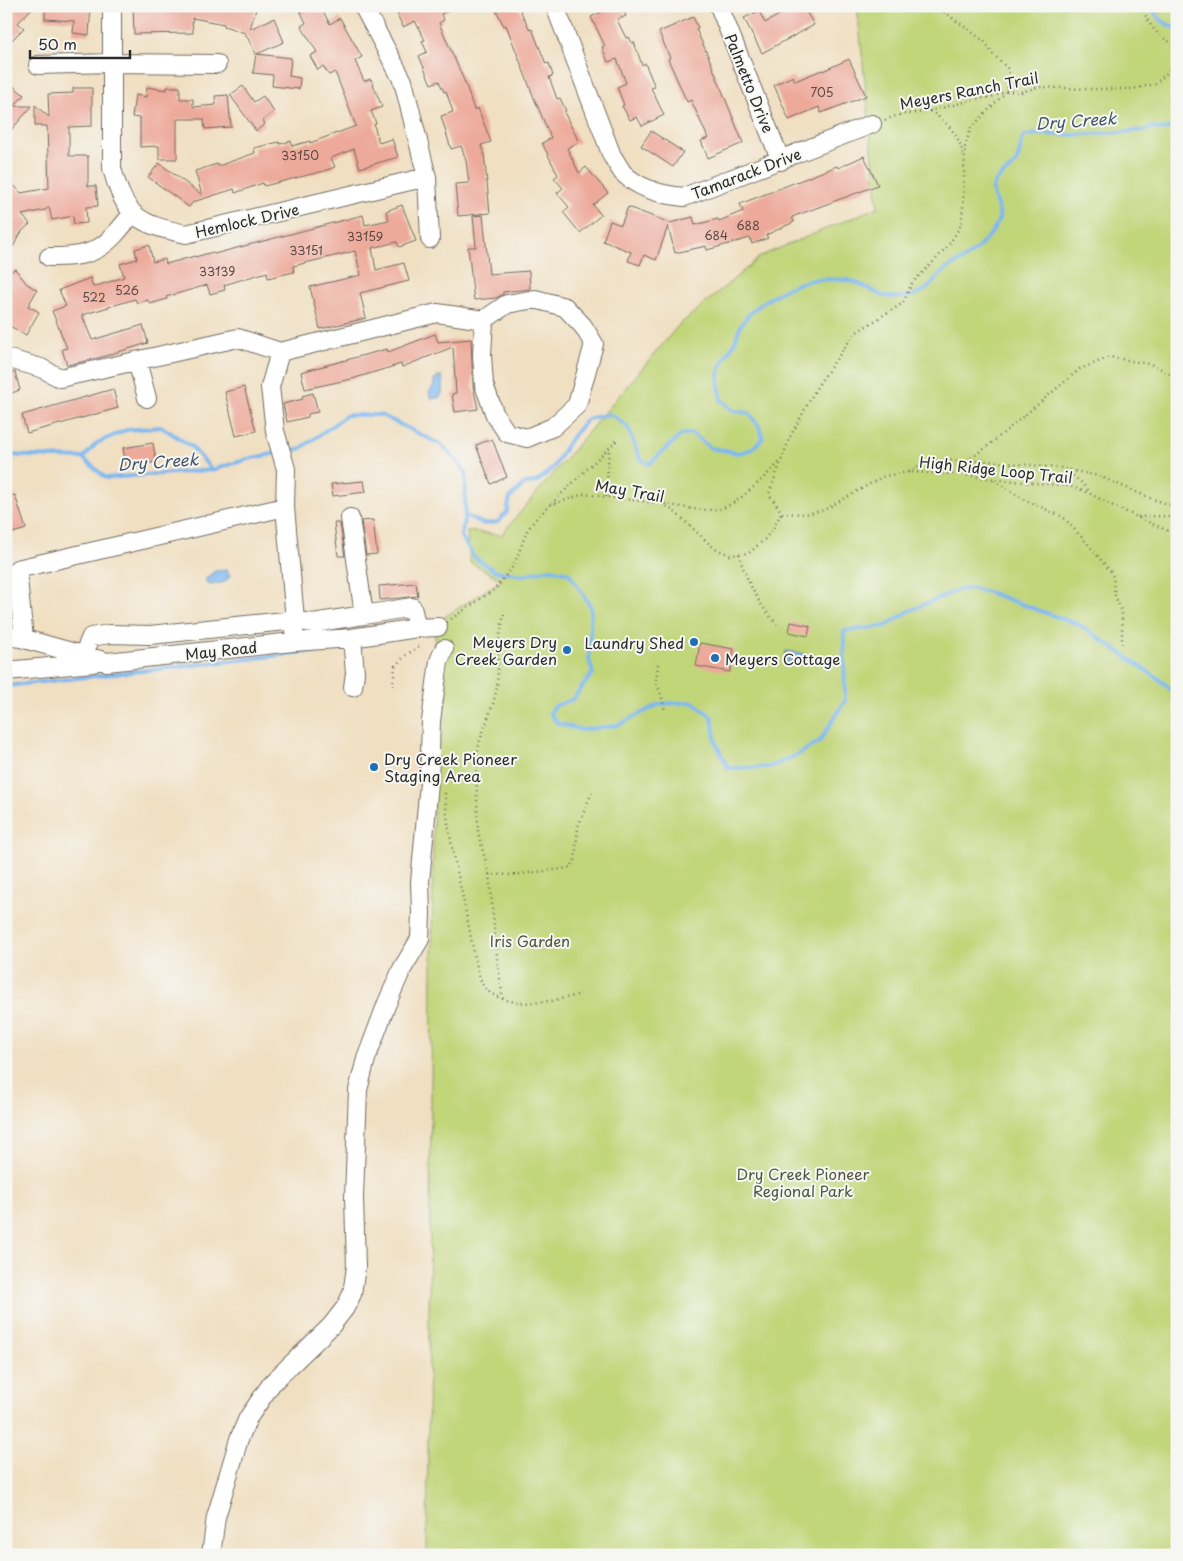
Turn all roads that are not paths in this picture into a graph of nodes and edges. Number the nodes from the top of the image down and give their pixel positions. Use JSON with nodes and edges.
{"nodes":[{"id":1,"x":112,"y":6,"type":"edge"},
{"id":2,"x":363,"y":6,"type":"edge"},
{"id":3,"x":555,"y":6,"type":"edge"},
{"id":4,"x":719,"y":6,"type":"edge"},
{"id":5,"x":112,"y":63,"type":"junction"},
{"id":6,"x":217,"y":64,"type":"dead end"},
{"id":7,"x":38,"y":65,"type":"dead end"},
{"id":8,"x":872,"y":124,"type":"road end"},
{"id":9,"x":780,"y":161,"type":"junction"},
{"id":10,"x":427,"y":177,"type":"junction"},
{"id":11,"x":132,"y":214,"type":"junction"},
{"id":12,"x":430,"y":239,"type":"dead end"},
{"id":13,"x":49,"y":257,"type":"dead end"},
{"id":14,"x":484,"y":320,"type":"junction"},
{"id":15,"x":280,"y":352,"type":"junction"},
{"id":16,"x":6,"y":358,"type":"edge"},
{"id":17,"x":137,"y":361,"type":"junction"},
{"id":18,"x":147,"y":398,"type":"dead end"},
{"id":19,"x":285,"y":507,"type":"junction"},
{"id":20,"x":350,"y":518,"type":"dead end"},
{"id":21,"x":11,"y":566,"type":"edge"},
{"id":22,"x":364,"y":615,"type":"junction"},
{"id":23,"x":295,"y":620,"type":"junction"},
{"id":24,"x":438,"y":627,"type":"road end"},
{"id":25,"x":417,"y":628,"type":"junction"},
{"id":26,"x":6,"y":636,"type":"edge"},
{"id":27,"x":352,"y":638,"type":"junction"},
{"id":28,"x":24,"y":639,"type":"junction"},
{"id":29,"x":296,"y":642,"type":"junction"},
{"id":30,"x":444,"y":650,"type":"dead end"},
{"id":31,"x":83,"y":656,"type":"junction"},
{"id":32,"x":106,"y":662,"type":"junction"},
{"id":33,"x":6,"y":671,"type":"edge"},
{"id":34,"x":353,"y":686,"type":"dead end"},
{"id":35,"x":211,"y":1555,"type":"edge"}],
"edges":[{"from":1,"to":5,"type":"street","name":"Hemlock Drive"},
{"from":2,"to":10,"type":"street"},
{"from":3,"to":9,"type":"street","name":"Tamarack Drive"},
{"from":4,"to":9,"type":"street","name":"Palmetto Drive"},
{"from":5,"to":6,"type":"street"},
{"from":5,"to":7,"type":"street"},
{"from":5,"to":11,"type":"street","name":"Hemlock Drive"},
{"from":8,"to":9,"type":"street","name":"Tamarack Drive"},
{"from":10,"to":11,"type":"street","name":"Hemlock Drive"},
{"from":10,"to":12,"type":"street"},
{"from":11,"to":13,"type":"street"},
{"from":14,"to":14,"type":"street"},
{"from":14,"to":15,"type":"street"},
{"from":15,"to":17,"type":"street"},
{"from":15,"to":19,"type":"street"},
{"from":16,"to":17,"type":"street"},
{"from":17,"to":18,"type":"street"},
{"from":19,"to":21,"type":"street"},
{"from":19,"to":23,"type":"street"},
{"from":20,"to":22,"type":"street"},
{"from":21,"to":28,"type":"street"},
{"from":22,"to":23,"type":"street"},
{"from":22,"to":25,"type":"street"},
{"from":23,"to":29,"type":"street"},
{"from":23,"to":31,"type":"street"},
{"from":24,"to":25,"type":"street","name":"May Road"},
{"from":25,"to":27,"type":"street","name":"May Road"},
{"from":26,"to":28,"type":"street","name":"May Road"},
{"from":27,"to":29,"type":"street","name":"May Road"},
{"from":27,"to":34,"type":"street"},
{"from":28,"to":31,"type":"street","name":"May Road"},
{"from":29,"to":32,"type":"street","name":"May Road"},
{"from":30,"to":35,"type":"street"},
{"from":31,"to":32,"type":"street","name":"May Road"},
{"from":32,"to":33,"type":"street"}]}
